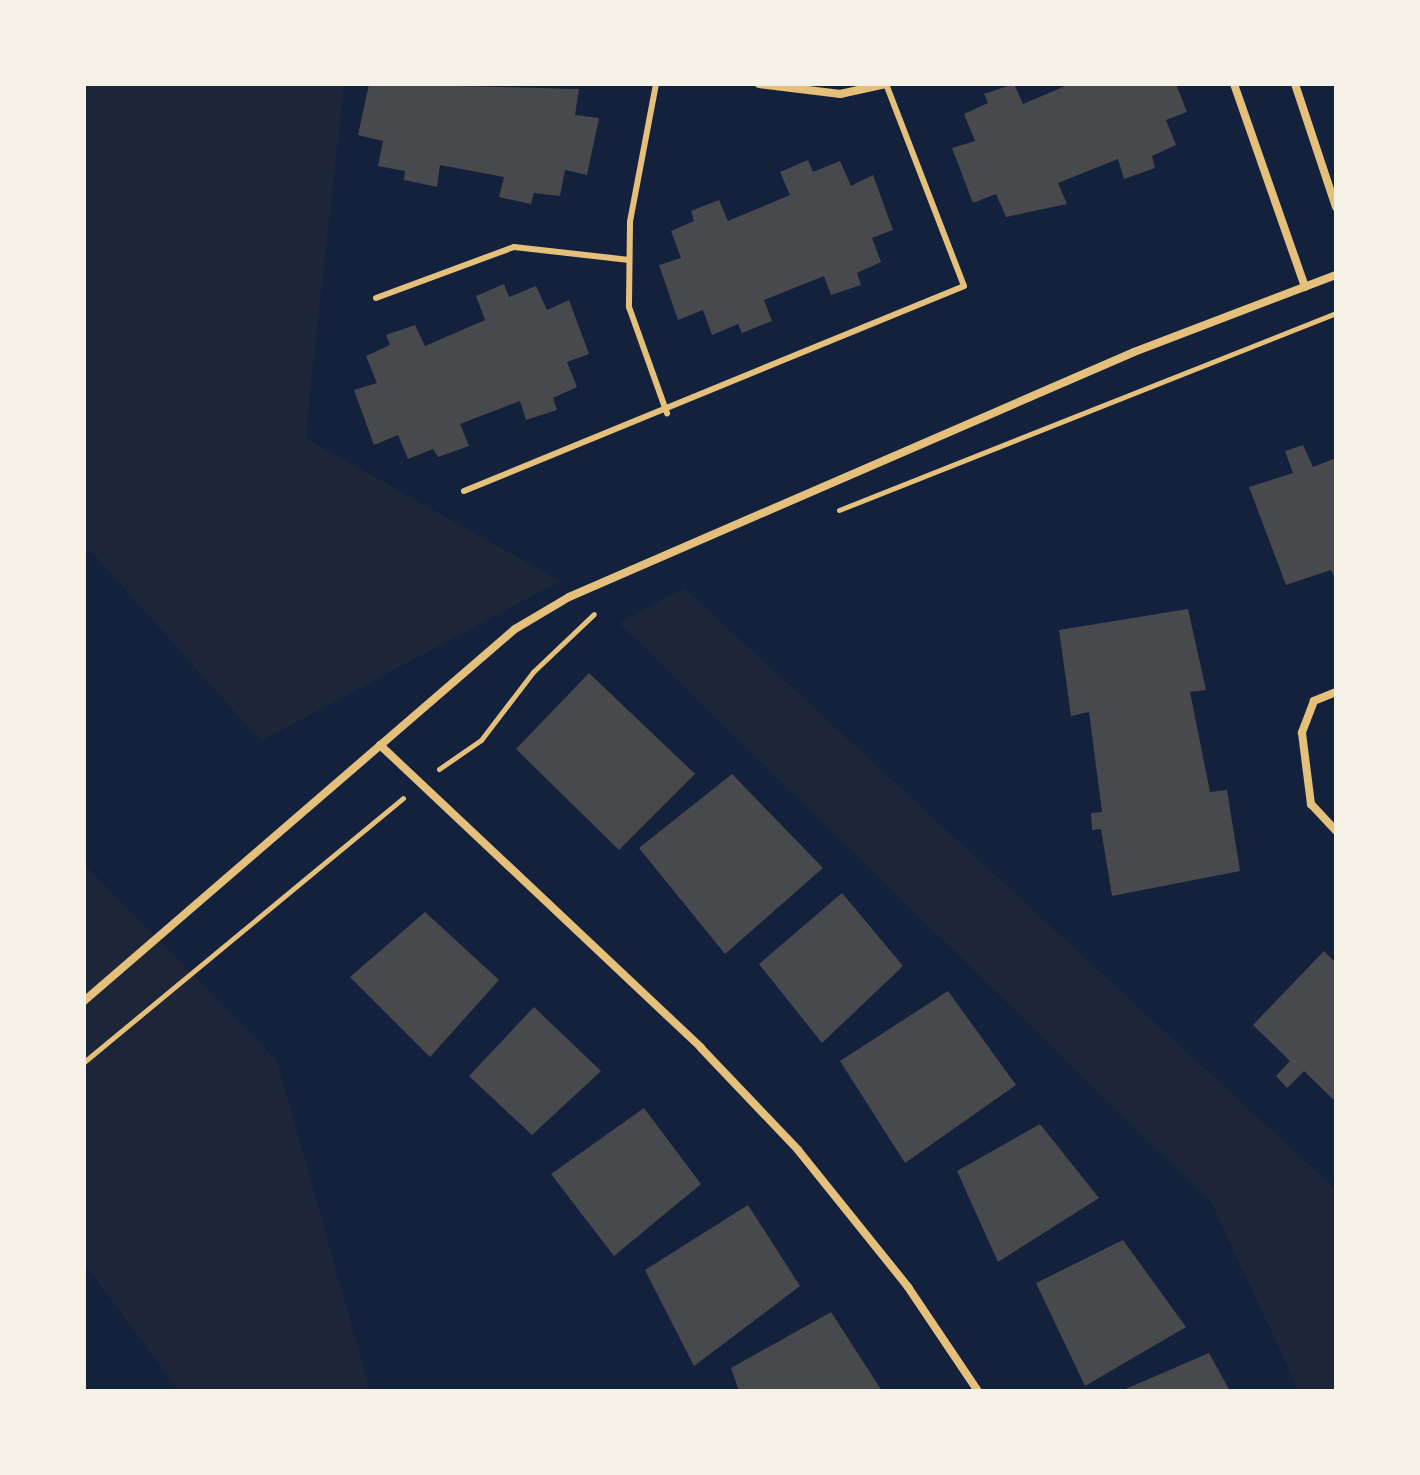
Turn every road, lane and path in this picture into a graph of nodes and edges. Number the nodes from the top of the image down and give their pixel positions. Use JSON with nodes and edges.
{"nodes":[{"id":1,"x":656,"y":84,"type":"edge"},
{"id":2,"x":759,"y":84,"type":"edge"},
{"id":3,"x":886,"y":84,"type":"edge"},
{"id":4,"x":1234,"y":84,"type":"edge"},
{"id":5,"x":1295,"y":84,"type":"edge"},
{"id":6,"x":1336,"y":207,"type":"edge"},
{"id":7,"x":629,"y":260,"type":"junction"},
{"id":8,"x":1336,"y":275,"type":"edge"},
{"id":9,"x":1305,"y":287,"type":"junction"},
{"id":10,"x":376,"y":298,"type":"dead end"},
{"id":11,"x":1336,"y":313,"type":"edge"},
{"id":12,"x":667,"y":413,"type":"junction"},
{"id":13,"x":464,"y":491,"type":"dead end"},
{"id":14,"x":831,"y":513,"type":"dead end"},
{"id":15,"x":599,"y":610,"type":"dead end"},
{"id":16,"x":1336,"y":692,"type":"edge"},
{"id":17,"x":380,"y":745,"type":"junction"},
{"id":18,"x":422,"y":785,"type":"junction"},
{"id":19,"x":1336,"y":831,"type":"edge"},
{"id":20,"x":84,"y":1001,"type":"edge"},
{"id":21,"x":84,"y":1062,"type":"edge"},
{"id":22,"x":978,"y":1391,"type":"edge"}],
"edges":[{"from":1,"to":7,"type":"lane"},
{"from":2,"to":3,"type":"street"},
{"from":3,"to":12,"type":"lane"},
{"from":4,"to":9,"type":"street"},
{"from":5,"to":6,"type":"street"},
{"from":7,"to":10,"type":"lane"},
{"from":7,"to":12,"type":"lane"},
{"from":8,"to":9,"type":"street"},
{"from":9,"to":17,"type":"street"},
{"from":11,"to":14,"type":"path"},
{"from":12,"to":13,"type":"lane"},
{"from":15,"to":18,"type":"path"},
{"from":16,"to":19,"type":"street"},
{"from":17,"to":18,"type":"street"},
{"from":17,"to":20,"type":"street"},
{"from":18,"to":21,"type":"path"},
{"from":18,"to":22,"type":"street"}]}
